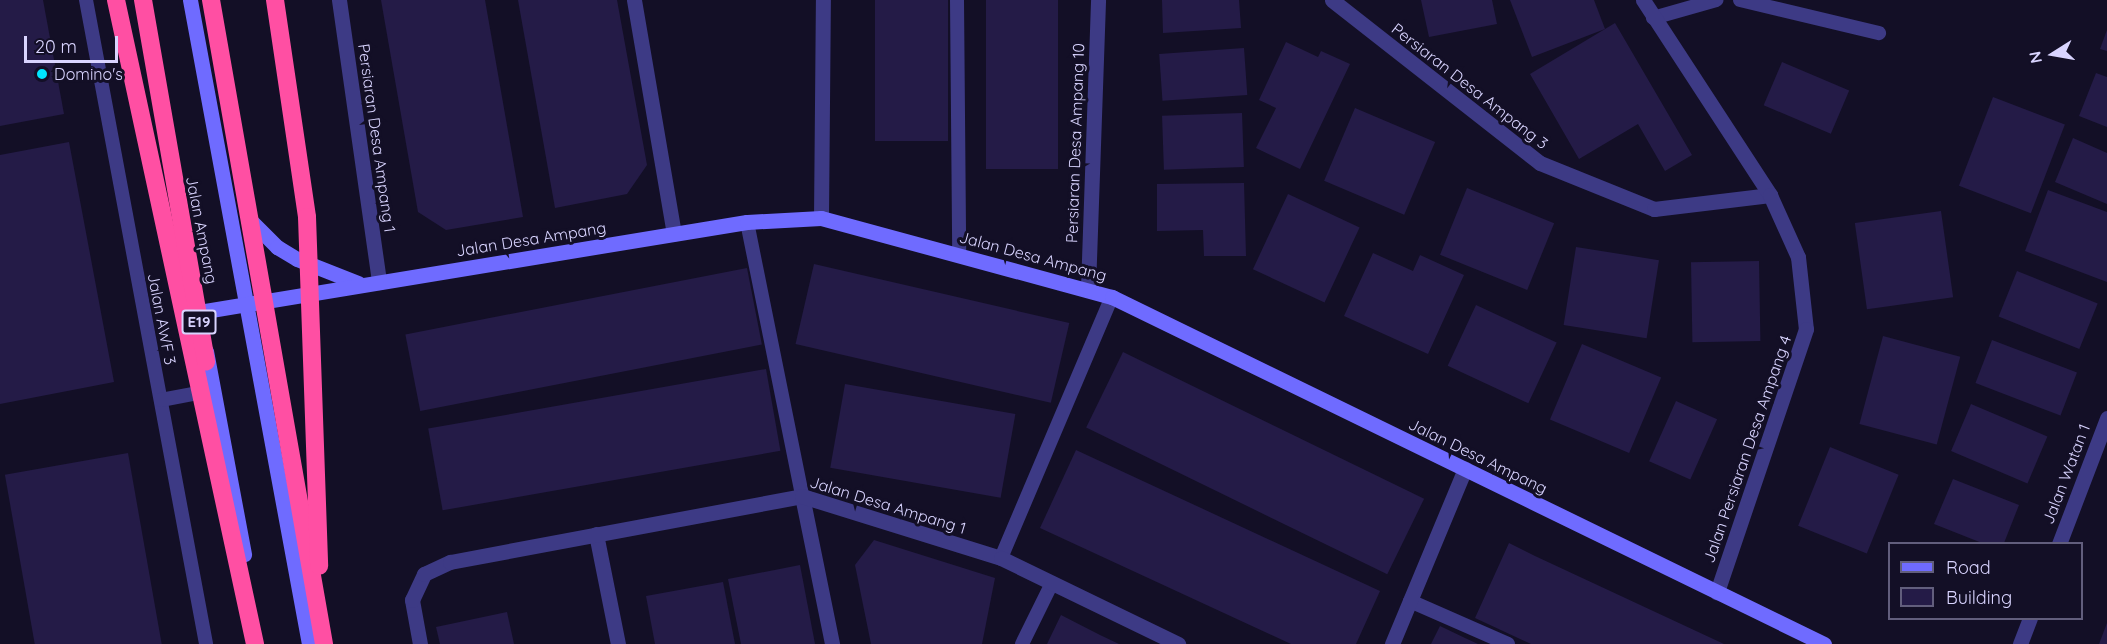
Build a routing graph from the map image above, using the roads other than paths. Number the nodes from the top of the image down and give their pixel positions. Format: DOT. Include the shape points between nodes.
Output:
graph roads {
  1 [pos="86,0"];
  2 [pos="116,0"];
  3 [pos="141,0"];
  4 [pos="190,0"];
  5 [pos="211,0"];
  6 [pos="275,0"];
  7 [pos="339,0"];
  8 [pos="634,0"];
  9 [pos="823,0"];
  10 [pos="957,0"];
  11 [pos="1098,0"];
  12 [pos="1332,0"];
  13 [pos="1643,0"];
  14 [pos="1716,0"];
  15 [pos="1740,0"];
  16 [pos="1653,18"];
  17 [pos="1878,33"];
  18 [pos="226,187"];
  19 [pos="1770,195"];
  20 [pos="821,218"];
  21 [pos="747,222"];
  22 [pos="674,234"];
  23 [pos="959,254"];
  24 [pos="372,283"];
  25 [pos="1088,288"];
  26 [pos="1112,297"];
  27 [pos="249,303"];
  28 [pos="199,312"];
  29 [pos="213,390"];
  30 [pos="161,400"];
  31 [pos="2107,417"];
  32 [pos="1465,470"];
  33 [pos="802,496"];
  34 [pos="596,534"];
  35 [pos="2059,542"];
  36 [pos="1001,558"];
  37 [pos="1052,583"];
  38 [pos="1717,592"];
  39 [pos="1410,601"];
  40 [pos="2029,620"];
  41 [pos="318,641"];
  42 [pos="206,644"];
  43 [pos="255,644"];
  44 [pos="261,644"];
  45 [pos="420,644"];
  46 [pos="618,644"];
  47 [pos="832,644"];
  48 [pos="1022,644"];
  49 [pos="1178,644"];
  50 [pos="1392,644"];
  51 [pos="1508,644"];
  52 [pos="1824,644"];
  53 [pos="2020,644"];
  1 -- 30 [label="lane, Jalan AWF 3"];
  2 -- 43 [label="highway, bridge"];
  3 -- 28 [label="street, Jalan Ampang"];
  3 -- 43 [label="highway, E19, bridge"];
  4 -- 18 [label="street, Jalan Ampang"];
  5 -- 41 [label="highway, bridge"];
  6 -- 41 [label="highway, bridge" via="307,218"];
  7 -- 24 [label="street, Persiaran Desa Ampang 1"];
  8 -- 22 [label="street"];
  9 -- 20 [label="street"];
  10 -- 23 [label="lane"];
  11 -- 25 [label="street, Persiaran Desa Ampang 10"];
  12 -- 19 [label="street, Persiaran Desa Ampang 3" via="1540,163 1654,208"];
  13 -- 16 [label="street, Jalan Persiaran Desa Ampang 4"];
  14 -- 16 [label="lane"];
  15 -- 17 [label="lane"];
  16 -- 19 [label="street, Jalan Persiaran Desa Ampang 4"];
  18 -- 24 [label="street" via="258,230 277,247 327,273"];
  18 -- 27 [label="street, Jalan Ampang"];
  19 -- 38 [label="street, Jalan Persiaran Desa Ampang 4" via="1798,257 1806,329"];
  20 -- 21 [label="street, Jalan Desa Ampang"];
  20 -- 23 [label="street, Jalan Desa Ampang"];
  21 -- 22 [label="street, Jalan Desa Ampang"];
  21 -- 33 [label="lane"];
  22 -- 24 [label="street, Jalan Desa Ampang"];
  23 -- 25 [label="street, Jalan Desa Ampang"];
  24 -- 27 [label="street, Jalan Desa Ampang"];
  25 -- 26 [label="street, Jalan Desa Ampang"];
  26 -- 32 [label="street, Jalan Desa Ampang"];
  26 -- 36 [label="lane"];
  27 -- 28 [label="street, Jalan Desa Ampang"];
  27 -- 41 [label="street, Jalan Ampang"];
  28 -- 29 [label="street, Jalan Ampang"];
  29 -- 30 [label="lane"];
  29 -- 44 [label="street, Jalan Ampang"];
  30 -- 42 [label="lane, Jalan AWF 3"];
  31 -- 35 [label="street, Jalan Watan 1"];
  32 -- 38 [label="street, Jalan Desa Ampang"];
  32 -- 39 [label="street"];
  33 -- 34 [label="street, Jalan Desa Ampang 1"];
  33 -- 36 [label="street, Jalan Desa Ampang 1"];
  33 -- 47 [label="street"];
  34 -- 45 [label="street, Jalan Desa Ampang 1" via="450,562 424,574 412,600"];
  34 -- 46 [label="street"];
  36 -- 37 [label="street, Jalan Desa Ampang 1"];
  37 -- 48 [label="lane"];
  37 -- 49 [label="street, Jalan Desa Ampang 1"];
  38 -- 52 [label="street, Jalan Desa Ampang"];
  39 -- 50 [label="street"];
  39 -- 51 [label="lane"];
  40 -- 53 [label="street"];
}
